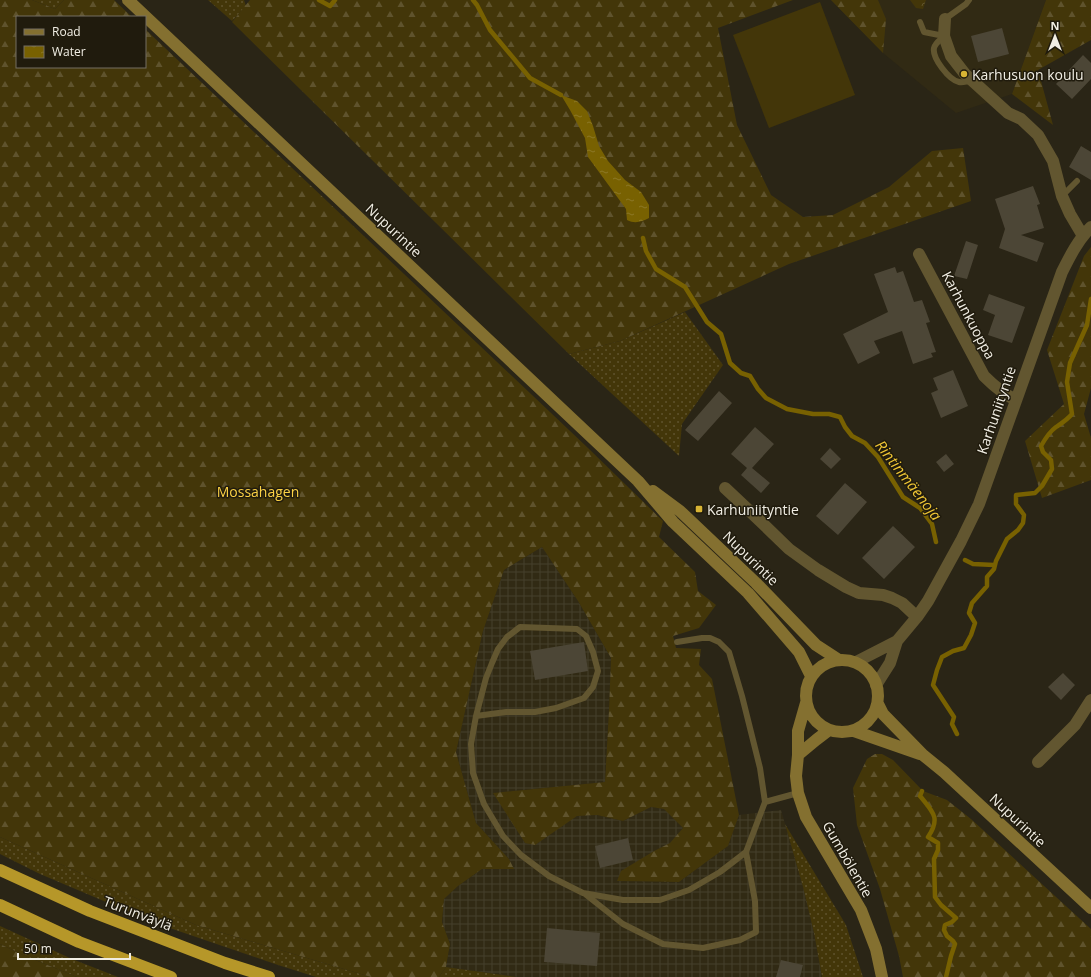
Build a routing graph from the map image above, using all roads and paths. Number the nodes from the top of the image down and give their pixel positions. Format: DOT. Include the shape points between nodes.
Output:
graph roads {
  1 [pos="128,0"];
  2 [pos="969,0"];
  3 [pos="145,16"];
  4 [pos="146,17"];
  5 [pos="945,19"];
  6 [pos="920,22"];
  7 [pos="944,36"];
  8 [pos="1077,180"];
  9 [pos="1062,196"];
  10 [pos="1091,227"];
  11 [pos="1082,236"];
  12 [pos="919,254"];
  13 [pos="1016,400"];
  14 [pos="639,481"];
  15 [pos="725,488"];
  16 [pos="916,617"];
  17 [pos="897,641"];
  18 [pos="677,642"];
  19 [pos="839,660"];
  20 [pos="856,662"];
  21 [pos="812,676"];
  22 [pos="876,685"];
  23 [pos="1091,700"];
  24 [pos="806,703"];
  25 [pos="878,704"];
  26 [pos="476,716"];
  27 [pos="829,730"];
  28 [pos="854,731"];
  29 [pos="923,755"];
  30 [pos="798,756"];
  31 [pos="1038,762"];
  32 [pos="798,793"];
  33 [pos="765,802"];
  34 [pos="746,852"];
  35 [pos="0,870"];
  36 [pos="583,893"];
  37 [pos="0,905"];
  38 [pos="1091,908"];
  39 [pos="171,977"];
  40 [pos="269,977"];
  41 [pos="882,977"];
  1 -- 3 [label="main road, Nupurintie"];
  2 -- 5 [label="lane"];
  4 -- 14 [label="main road, Nupurintie"];
  5 -- 7 [label="street"];
  6 -- 7 [label="lane" via="924,32"];
  7 -- 9 [label="street" via="951,56 965,74 1008,113 1021,119 1038,135 1053,161"];
  8 -- 9 [label="lane"];
  9 -- 11 [label="street"];
  10 -- 11 [label="street, Karhuniityntie"];
  11 -- 13 [label="street, Karhuniityntie" via="1062,272"];
  12 -- 13 [label="street, Karhunkuoppa" via="984,376 996,388"];
  13 -- 16 [label="street, Karhuniityntie" via="979,504 962,541"];
  14 -- 19 [label="main road, Nupurintie" via="680,511 756,583 816,645"];
  14 -- 21 [label="main road, Nupurintie" via="673,522 748,593 799,652"];
  15 -- 16 [label="street" via="789,549 818,570 859,593 892,598 902,603"];
  16 -- 17 [label="street, Karhuniityntie"];
  17 -- 20 [label="street, Karhuniityntie"];
  17 -- 22 [label="street, Karhuniityntie" via="890,663"];
  18 -- 33 [label="lane" via="710,638 719,642 729,652 760,768"];
  19 -- 20 [label="main road"];
  19 -- 21 [label="main road" via="828,662"];
  20 -- 22 [label="main road" via="872,675"];
  21 -- 24 [label="main road" via="807,684"];
  22 -- 25 [label="main road"];
  23 -- 31 [label="street" via="1075,725"];
  24 -- 27 [label="main road" via="810,715 818,724"];
  24 -- 30 [label="main road, Gumbölentie" via="798,731"];
  25 -- 28 [label="main road" via="873,716 865,725"];
  25 -- 29 [label="main road, Nupurintie" via="883,714"];
  26 -- 26 [label="lane" via="486,678 498,649 507,637 520,627 577,629 586,636 598,671 593,686 584,698 535,712"];
  26 -- 36 [label="lane" via="472,744 473,773 491,817 503,836 521,855 549,876"];
  27 -- 28 [label="main road" via="841,733"];
  27 -- 30 [label="main road"];
  28 -- 29 [label="main road, Nupurintie"];
  29 -- 38 [label="main road, Nupurintie"];
  30 -- 32 [label="main road, Gumbölentie"];
  32 -- 33 [label="lane"];
  32 -- 41 [label="main road, Gumbölentie" via="806,817 861,910 876,949"];
  33 -- 34 [label="lane"];
  34 -- 36 [label="lane" via="720,872 689,890 660,900 623,900"];
  34 -- 36 [label="lane" via="756,902 756,932 740,940 703,948 663,944 623,924"];
  35 -- 40 [label="highway, Turunväylä" via="90,911 225,963"];
  37 -- 39 [label="highway" via="79,942"];
}
